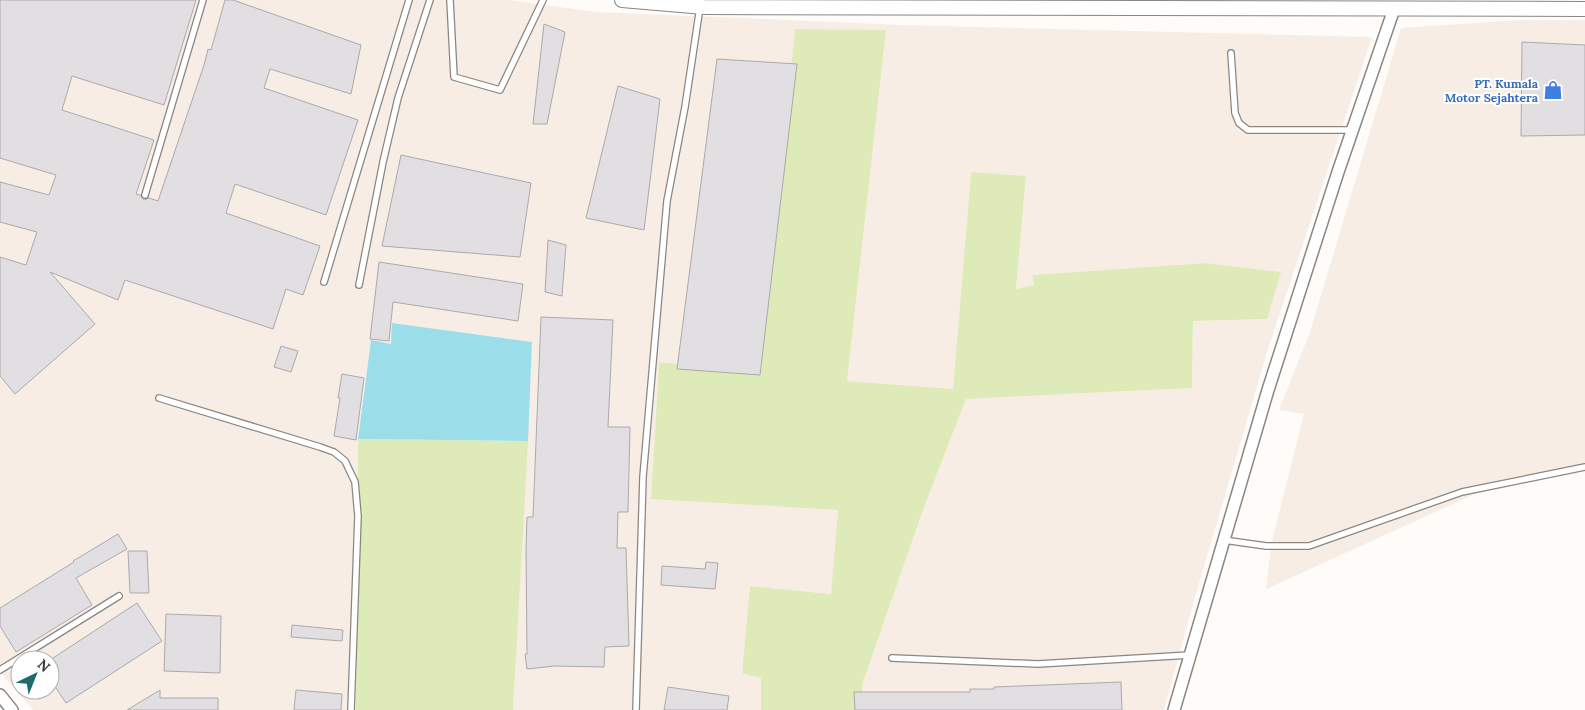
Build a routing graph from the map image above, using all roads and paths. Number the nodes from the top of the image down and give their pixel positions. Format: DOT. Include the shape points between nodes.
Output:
graph roads {
  1 [pos="203,0"];
  2 [pos="409,0"];
  3 [pos="430,0"];
  4 [pos="450,0"];
  5 [pos="543,0"];
  6 [pos="622,0"];
  7 [pos="700,6"];
  8 [pos="1394,9"];
  9 [pos="1585,9"];
  10 [pos="1231,54"];
  11 [pos="1352,130"];
  12 [pos="145,195"];
  13 [pos="324,282"];
  14 [pos="359,285"];
  15 [pos="159,398"];
  16 [pos="1585,467"];
  17 [pos="1224,540"];
  18 [pos="119,596"];
  19 [pos="1190,655"];
  20 [pos="892,658"];
  21 [pos="0,670"];
  22 [pos="0,695"];
  23 [pos="12,710"];
  24 [pos="352,710"];
  25 [pos="636,710"];
  26 [pos="1174,710"];
  1 -- 12 [label="lane"];
  2 -- 13 [label="lane"];
  3 -- 14 [label="lane" via="398,98"];
  4 -- 5 [label="lane" via="454,77 500,90"];
  6 -- 7 [label="street"];
  7 -- 8 [label="street"];
  7 -- 25 [label="lane" via="667,201 643,477"];
  8 -- 9 [label="street"];
  8 -- 11 [label="street"];
  10 -- 11 [label="lane" via="1235,114 1239,123 1248,130"];
  11 -- 17 [label="street" via="1268,390"];
  15 -- 24 [label="lane" via="320,447 345,461 355,482 358,516"];
  16 -- 17 [label="lane" via="1462,492 1309,546 1266,546"];
  17 -- 19 [label="street"];
  18 -- 21 [label="lane"];
  19 -- 20 [label="lane" via="1038,664"];
  19 -- 26 [label="street"];
  22 -- 23 [label="street"];
}
